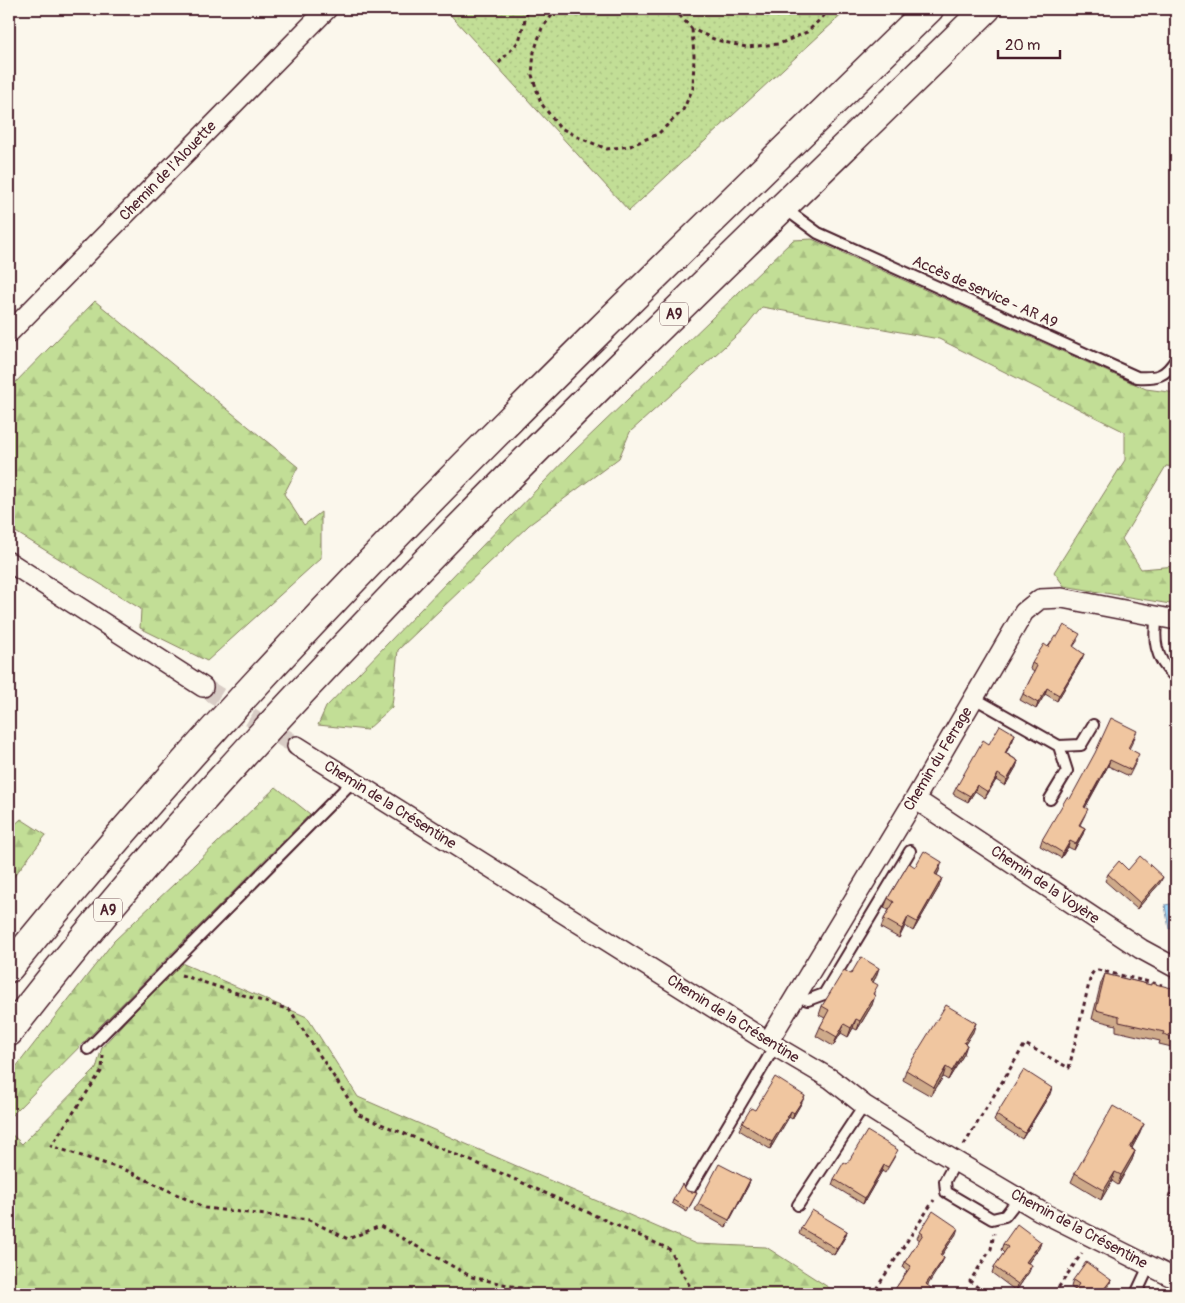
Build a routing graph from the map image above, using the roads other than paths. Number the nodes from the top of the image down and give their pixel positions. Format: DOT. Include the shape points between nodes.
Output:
graph roads {
  1 [pos="327,9"];
  2 [pos="929,9"];
  3 [pos="986,9"];
  4 [pos="783,208"];
  5 [pos="9,333"];
  6 [pos="1176,359"];
  7 [pos="9,562"];
  8 [pos="1156,616"];
  9 [pos="1176,620"];
  10 [pos="1173,674"];
  11 [pos="203,687"];
  12 [pos="974,698"];
  13 [pos="1093,726"];
  14 [pos="297,746"];
  15 [pos="1059,746"];
  16 [pos="353,781"];
  17 [pos="915,799"];
  18 [pos="1050,799"];
  19 [pos="910,851"];
  20 [pos="9,968"];
  21 [pos="1176,968"];
  22 [pos="796,996"];
  23 [pos="9,1032"];
  24 [pos="772,1044"];
  25 [pos="88,1049"];
  26 [pos="864,1105"];
  27 [pos="955,1161"];
  28 [pos="690,1189"];
  29 [pos="1020,1198"];
  30 [pos="798,1205"];
  31 [pos="1149,1266"];
  32 [pos="1176,1279"];
  33 [pos="1136,1294"];
  1 -- 5 [label="street, Chemin de l'Alouette"];
  2 -- 20 [label="highway, A9" via="584,346 337,596 174,774"];
  3 -- 4 [label="highway, A9"];
  4 -- 6 [label="lane, Accès de service - AR A9" via="818,233 1137,377 1154,378 1170,369"];
  4 -- 23 [label="highway, A9" via="530,456 313,680 136,877"];
  7 -- 11 [label="street"];
  8 -- 9 [label="street, Chemin du Ferrage"];
  8 -- 10 [label="lane" via="1158,654"];
  8 -- 12 [label="street, Chemin du Ferrage" via="1062,598 1040,599 1024,612"];
  12 -- 15 [label="lane"];
  12 -- 17 [label="street, Chemin du Ferrage"];
  13 -- 15 [label="lane" via="1081,744"];
  14 -- 16 [label="street, Chemin de la Crésentine"];
  15 -- 18 [label="lane" via="1067,772"];
  16 -- 24 [label="street, Chemin de la Crésentine"];
  16 -- 25 [label="lane"];
  17 -- 21 [label="street, Chemin de la Voyère" via="1141,949"];
  17 -- 22 [label="street, Chemin du Ferrage"];
  19 -- 22 [label="lane" via="824,994 808,1000"];
  22 -- 24 [label="street, Chemin du Ferrage"];
  24 -- 26 [label="street, Chemin de la Crésentine" via="831,1079"];
  24 -- 28 [label="lane"];
  26 -- 27 [label="street, Chemin de la Crésentine"];
  26 -- 30 [label="lane"];
  27 -- 29 [label="street, Chemin de la Crésentine"];
  27 -- 29 [label="lane" via="945,1181 946,1192 992,1219 1005,1216"];
  29 -- 31 [label="street, Chemin de la Crésentine"];
  31 -- 32 [label="street, Chemin de la Crésentine"];
  31 -- 33 [label="lane"];
}
